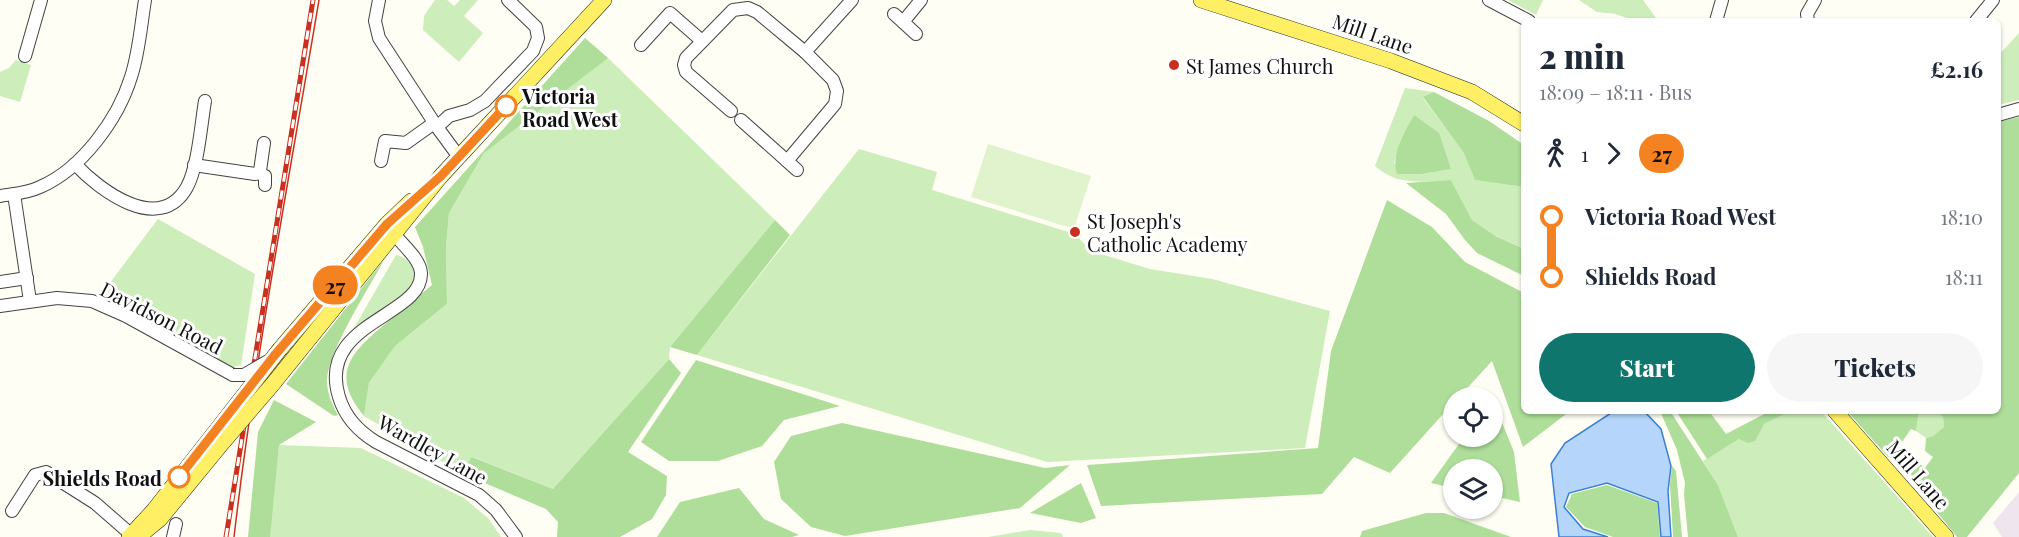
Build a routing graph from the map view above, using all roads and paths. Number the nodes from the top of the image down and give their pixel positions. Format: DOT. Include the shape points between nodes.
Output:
graph roads {
  1 [pos="41,0"];
  2 [pos="145,0"];
  3 [pos="379,0"];
  4 [pos="508,0"];
  5 [pos="604,0"];
  6 [pos="852,0"];
  7 [pos="921,0"];
  8 [pos="1201,0"];
  9 [pos="1489,0"];
  10 [pos="1815,0"];
  11 [pos="1994,0"];
  12 [pos="1720,1"];
  13 [pos="748,4"];
  14 [pos="1523,18"];
  15 [pos="1717,18"];
  16 [pos="1808,18"];
  17 [pos="1979,18"];
  18 [pos="916,34"];
  19 [pos="702,41"];
  20 [pos="641,45"];
  21 [pos="805,52"];
  22 [pos="25,56"];
  23 [pos="205,101"];
  24 [pos="2019,109"];
  25 [pos="731,111"];
  26 [pos="2001,113"];
  27 [pos="741,120"];
  28 [pos="1521,122"];
  29 [pos="436,125"];
  30 [pos="264,143"];
  31 [pos="459,157"];
  32 [pos="381,161"];
  33 [pos="787,161"];
  34 [pos="75,164"];
  35 [pos="194,165"];
  36 [pos="797,170"];
  37 [pos="258,173"];
  38 [pos="265,184"];
  39 [pos="14,194"];
  40 [pos="0,196"];
  41 [pos="390,229"];
  42 [pos="27,278"];
  43 [pos="0,282"];
  44 [pos="30,301"];
  45 [pos="0,306"];
  46 [pos="277,352"];
  47 [pos="1839,414"];
  48 [pos="12,510"];
  49 [pos="157,514"];
  50 [pos="176,524"];
  51 [pos="133,536"];
  52 [pos="173,537"];
  53 [pos="516,537"];
  54 [pos="1946,537"];
  1 -- 22 [label="street"];
  2 -- 34 [label="street" via="134,68 126,90 102,135"];
  3 -- 29 [label="street" via="375,21 379,38"];
  4 -- 29 [label="street" via="536,27 538,38 533,51 485,101"];
  5 -- 31 [label="main road"];
  6 -- 21 [label="street"];
  7 -- 18 [label="street" via="899,18"];
  8 -- 28 [label="main road, Mill Lane" via="1472,92"];
  9 -- 14 [label="street"];
  10 -- 16 [label="street"];
  11 -- 17 [label="street"];
  12 -- 15 [label="street"];
  13 -- 19 [label="street" via="733,10"];
  13 -- 21 [label="street"];
  19 -- 20 [label="street" via="670,13"];
  19 -- 25 [label="street" via="686,58 686,72"];
  21 -- 33 [label="street" via="833,80 837,91 835,104"];
  23 -- 35 [label="street"];
  24 -- 26 [label="street"];
  27 -- 33 [label="street"];
  29 -- 31 [label="street"];
  29 -- 32 [label="street" via="406,143 385,141"];
  30 -- 37 [label="street"];
  31 -- 41 [label="main road"];
  33 -- 36 [label="street"];
  34 -- 35 [label="street" via="93,183 121,200 155,207 180,197"];
  34 -- 39 [label="street" via="40,188"];
  35 -- 37 [label="street"];
  37 -- 38 [label="street" via="265,176"];
  39 -- 40 [label="street"];
  39 -- 42 [label="street"];
  41 -- 46 [label="main road"];
  41 -- 49 [label="main road, bridge" via="291,362"];
  41 -- 53 [label="street, Wardley Lane" via="417,261 421,273 419,286 345,348 337,372 339,400 362,433 479,495"];
  42 -- 43 [label="street"];
  42 -- 44 [label="street"];
  44 -- 45 [label="street, Davidson Road"];
  44 -- 46 [label="street, Davidson Road, bridge" via="79,298 113,310 233,375 249,372"];
  46 -- 49 [label="main road, bridge"];
  47 -- 54 [label="main road, Mill Lane"];
  48 -- 51 [label="street" via="35,475 46,472 95,503"];
  49 -- 51 [label="main road"];
  50 -- 52 [label="street"];
}
